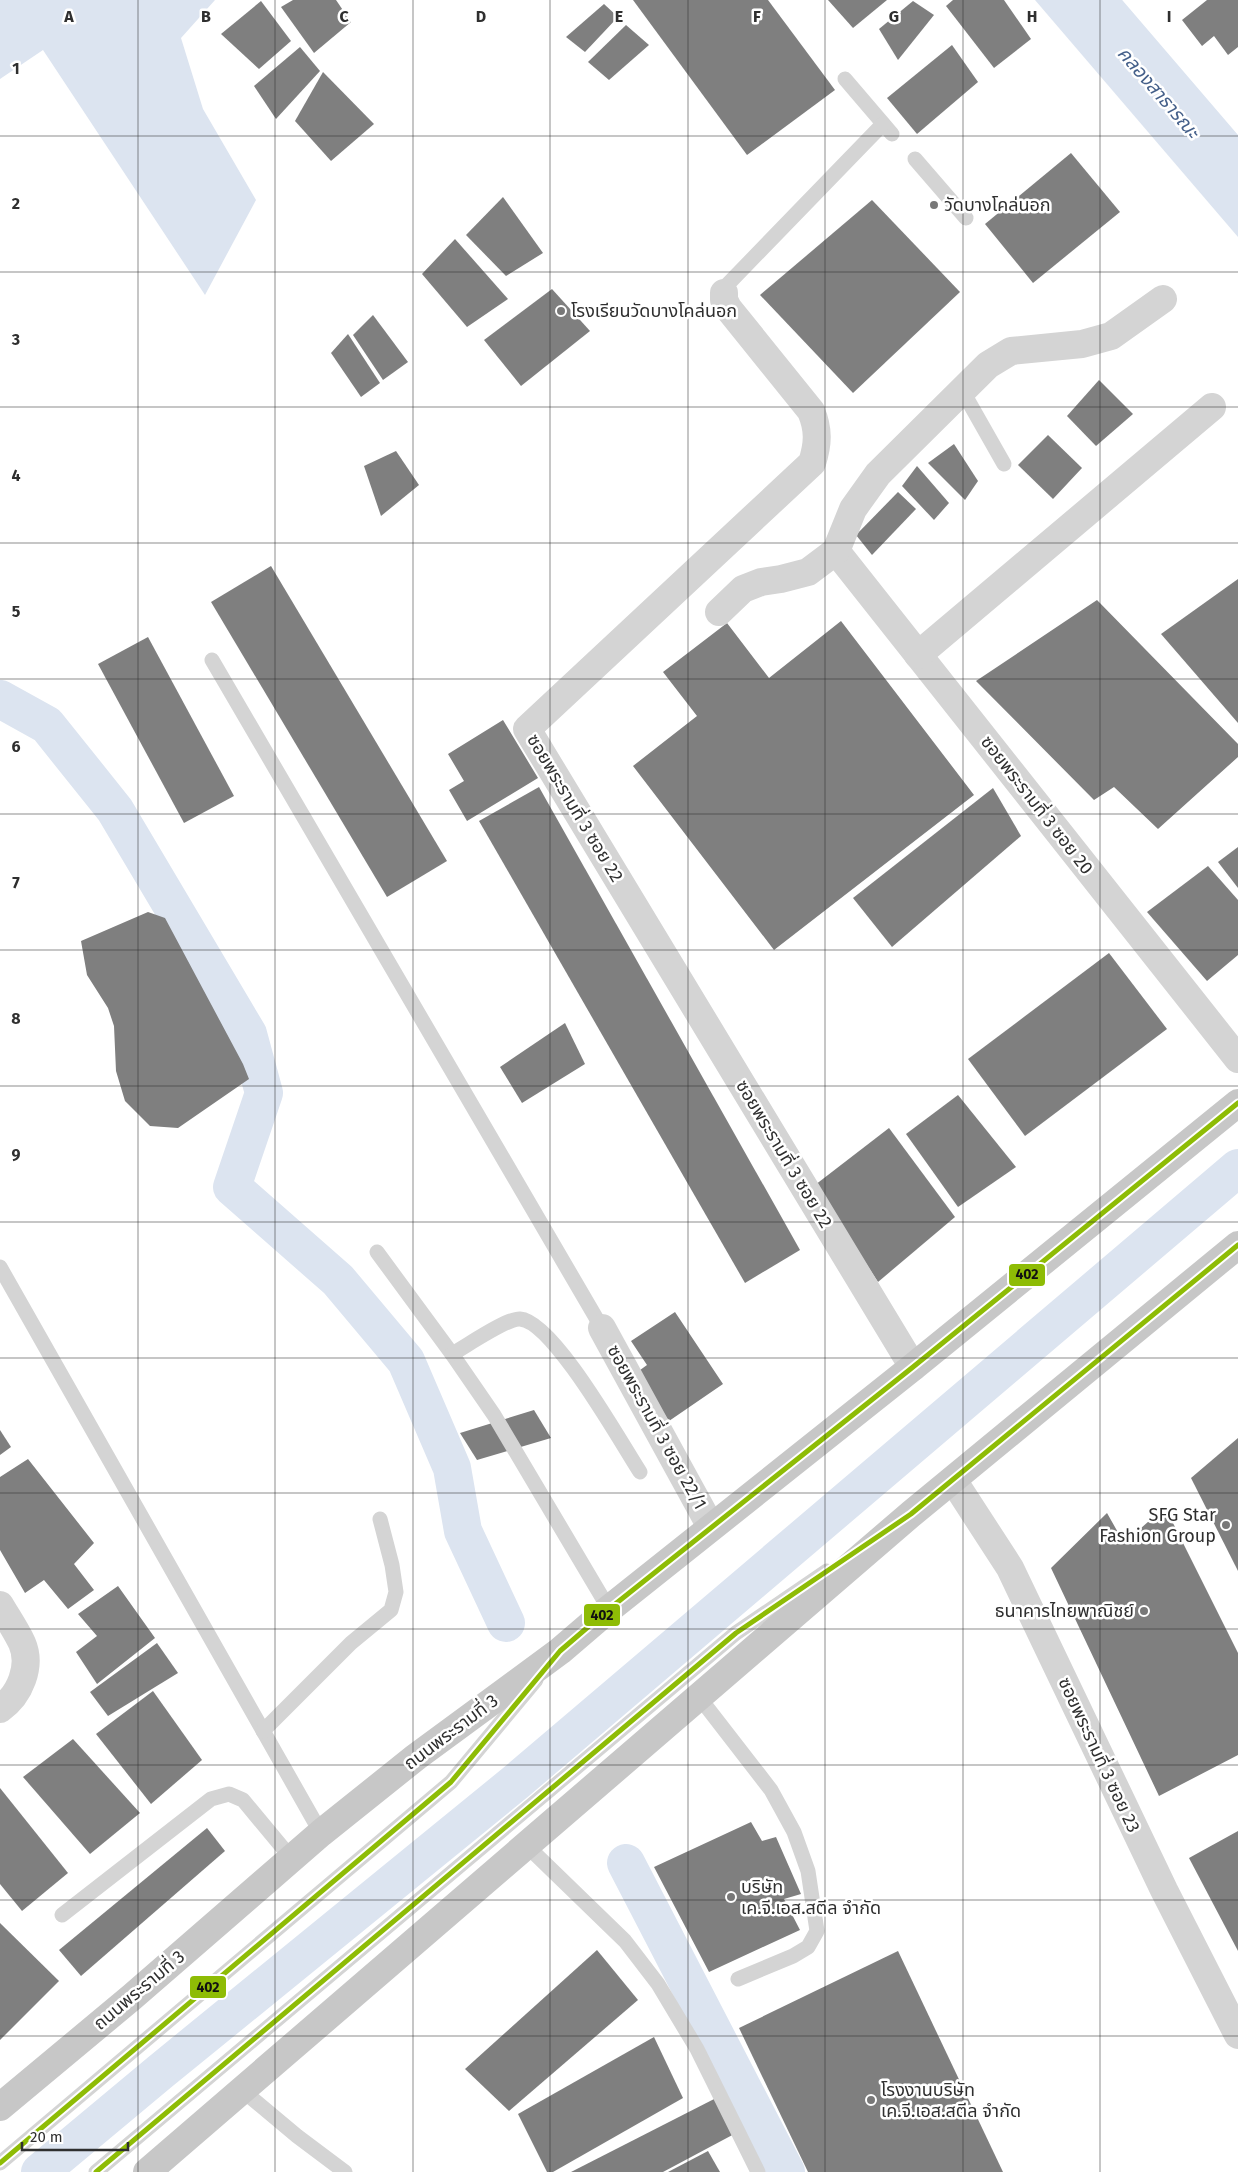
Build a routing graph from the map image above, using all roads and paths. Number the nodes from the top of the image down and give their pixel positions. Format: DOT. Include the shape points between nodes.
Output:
graph roads {
  1 [pos="845,79"];
  2 [pos="915,159"];
  3 [pos="966,218"];
  4 [pos="724,293"];
  5 [pos="1163,300"];
  6 [pos="962,390"];
  7 [pos="1212,407"];
  8 [pos="1004,464"];
  9 [pos="836,551"];
  10 [pos="719,612"];
  11 [pos="918,655"];
  12 [pos="212,660"];
  13 [pos="1238,1059"];
  14 [pos="1238,1103"];
  15 [pos="1238,1245"];
  16 [pos="377,1252"];
  17 [pos="0,1267"];
  18 [pos="602,1328"];
  19 [pos="452,1354"];
  20 [pos="913,1367"];
  21 [pos="640,1472"];
  22 [pos="953,1480"];
  23 [pos="911,1514"];
  24 [pos="380,1519"];
  25 [pos="711,1527"];
  26 [pos="0,1605"];
  27 [pos="609,1609"];
  28 [pos="560,1651"];
  29 [pos="699,1697"];
  30 [pos="0,1710"];
  31 [pos="263,1731"];
  32 [pos="321,1833"];
  33 [pos="526,1845"];
  34 [pos="292,1859"];
  35 [pos="62,1915"];
  36 [pos="738,1979"];
  37 [pos="1238,2035"];
  38 [pos="242,2090"];
  39 [pos="0,2107"];
  40 [pos="0,2163"];
  41 [pos="96,2172"];
  42 [pos="147,2172"];
  43 [pos="345,2172"];
  44 [pos="758,2172"];
  1 -- 4 [label="lane" via="888,129 728,284"];
  2 -- 3 [label="lane"];
  4 -- 20 [label="street, ซอยพระรามที่ 3 ซอย 22" via="728,308 811,411 817,425 818,445 812,463 527,729"];
  5 -- 6 [label="street" via="1111,336 1082,344 1011,351 988,365"];
  6 -- 8 [label="lane"];
  6 -- 9 [label="street" via="878,474 852,510"];
  7 -- 11 [label="street"];
  9 -- 10 [label="street" via="808,572 743,589"];
  9 -- 11 [label="street, ซอยพระรามที่ 3 ซอย 20"];
  11 -- 13 [label="street, ซอยพระรามที่ 3 ซอย 20"];
  12 -- 18 [label="lane"];
  14 -- 20 [label="main road, ถนนพระรามที่ 3"];
  15 -- 22 [label="main road"];
  16 -- 19 [label="lane"];
  17 -- 31 [label="lane"];
  18 -- 25 [label="street, ซอยพระรามที่ 3 ซอย 22/1"];
  19 -- 21 [label="lane" via="504,1324 519,1319 536,1325 562,1352"];
  19 -- 27 [label="lane" via="494,1415"];
  20 -- 25 [label="main road, ถนนพระรามที่ 3"];
  22 -- 23 [label="main road"];
  22 -- 37 [label="street, ซอยพระรามที่ 3 ซอย 23" via="1010,1568 1164,1890"];
  23 -- 29 [label="main road"];
  23 -- 41 [label="lane" via="736,1633"];
  24 -- 31 [label="lane" via="396,1592 391,1610 351,1643"];
  25 -- 27 [label="main road, ถนนพระรามที่ 3"];
  26 -- 30 [label="street" via="23,1644 26,1669 18,1689"];
  27 -- 28 [label="main road, ถนนพระรามที่ 3"];
  28 -- 32 [label="main road, ถนนพระรามที่ 3"];
  28 -- 40 [label="lane" via="450,1782"];
  29 -- 33 [label="main road"];
  29 -- 36 [label="lane" via="771,1790 794,1832 808,1871 817,1931 808,1946 793,1956"];
  31 -- 32 [label="lane"];
  32 -- 34 [label="main road, ถนนพระรามที่ 3"];
  33 -- 38 [label="main road"];
  33 -- 44 [label="lane" via="625,1941 658,1984 696,2049"];
  34 -- 35 [label="lane" via="244,1800 228,1794 211,1799"];
  34 -- 39 [label="main road, ถนนพระรามที่ 3"];
  38 -- 42 [label="main road"];
  38 -- 43 [label="lane"];
}
